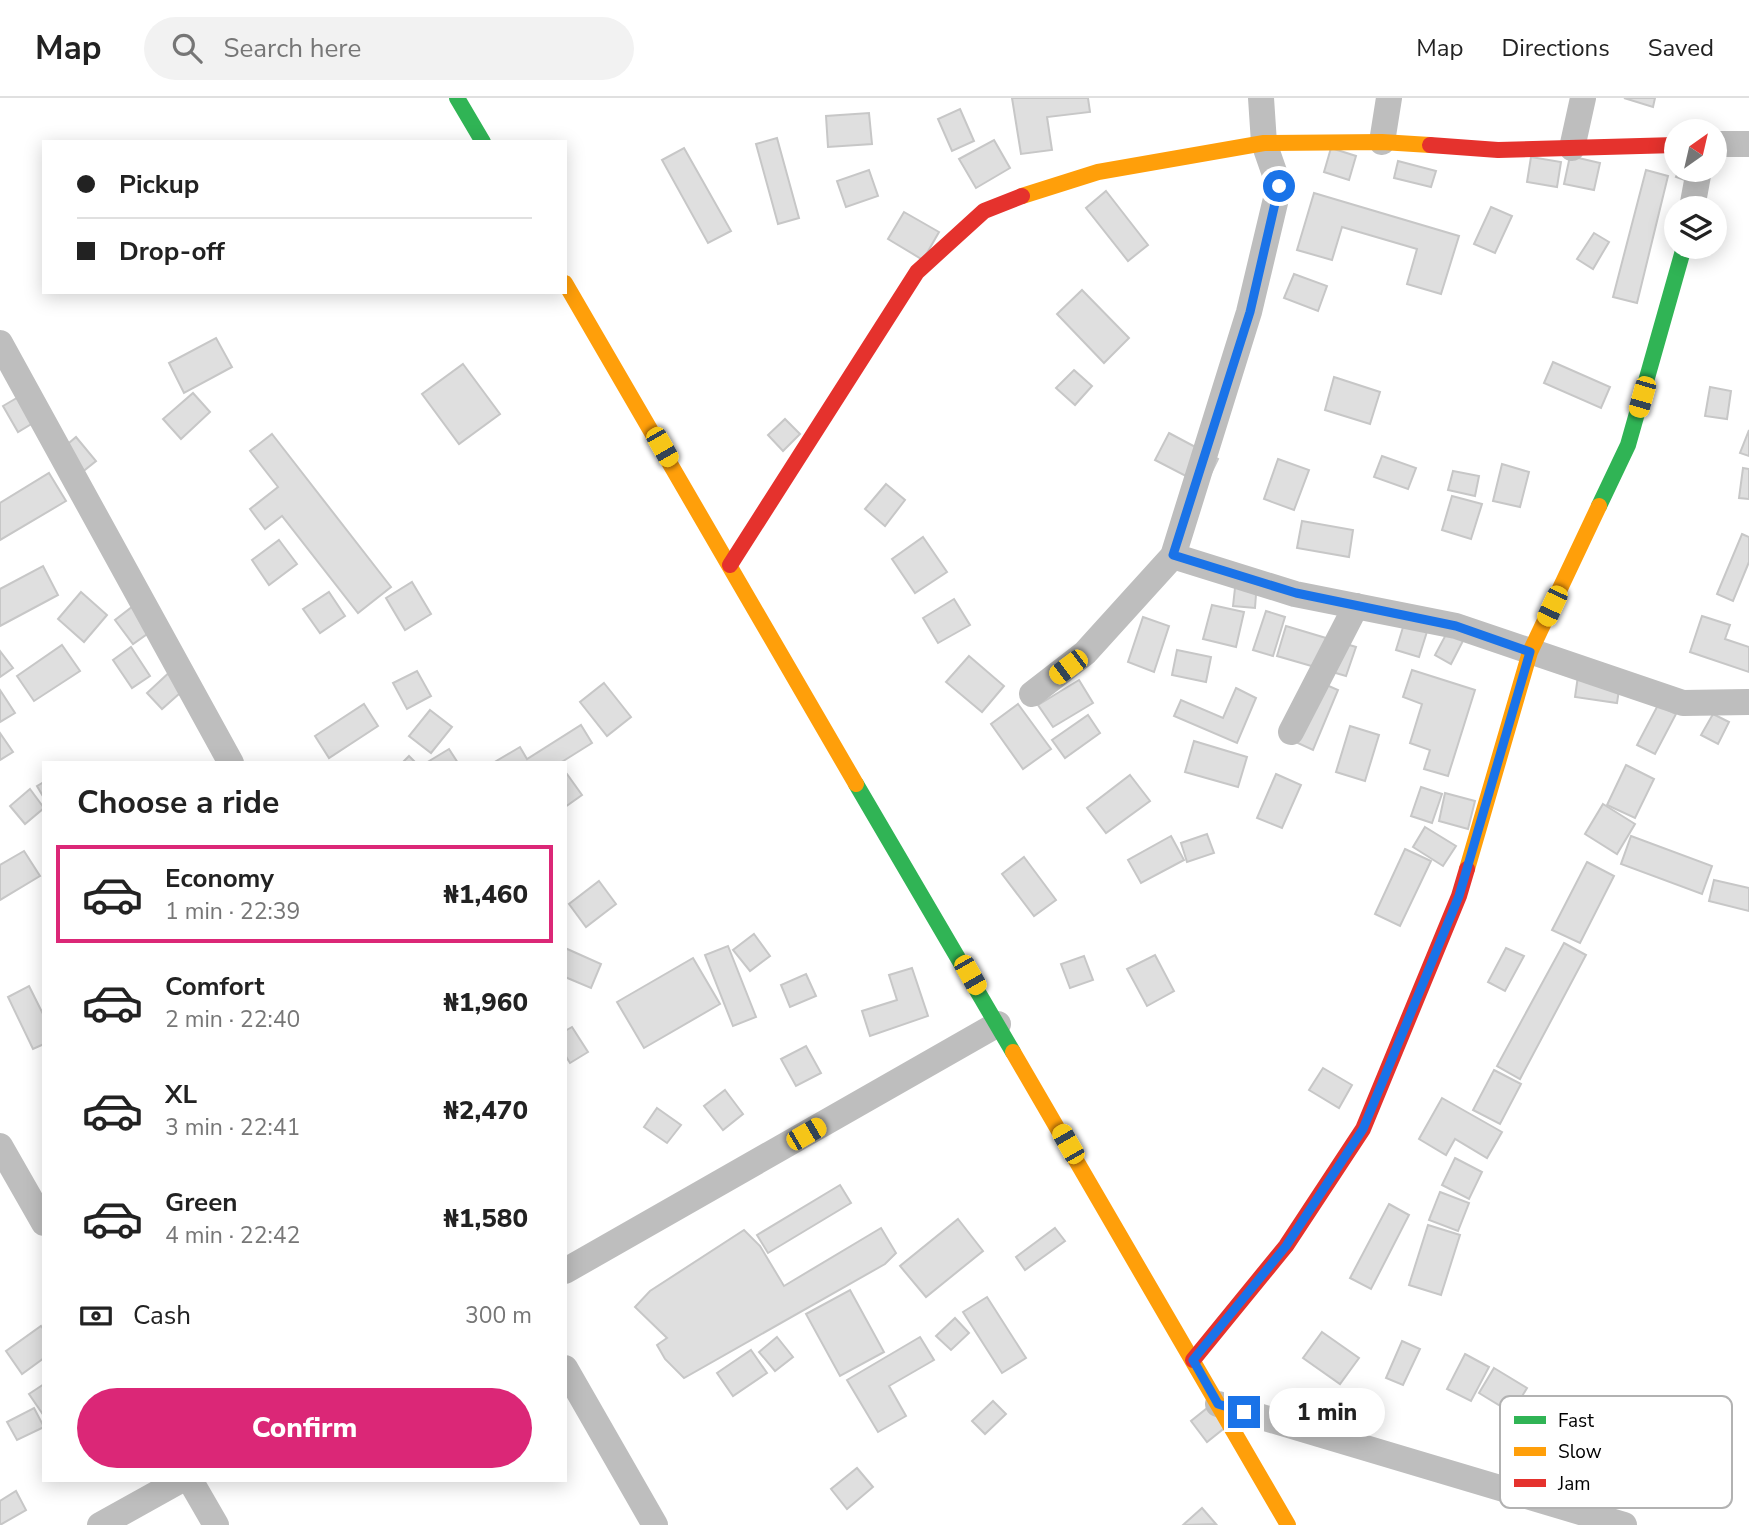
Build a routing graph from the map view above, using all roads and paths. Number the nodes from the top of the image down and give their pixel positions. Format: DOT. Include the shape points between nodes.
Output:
graph roads {
  1 [pos="457,98"];
  2 [pos="1261,98"];
  3 [pos="1389,98"];
  4 [pos="1583,98"];
  5 [pos="482,140"];
  6 [pos="1382,142"];
  7 [pos="1264,143"];
  8 [pos="1727,144"];
  9 [pos="1749,144"];
  10 [pos="1664,145"];
  11 [pos="1573,148"];
  12 [pos="1681,259"];
  13 [pos="567,286"];
  14 [pos="0,343"];
  15 [pos="1173,555"];
  16 [pos="730,565"];
  17 [pos="1356,606"];
  18 [pos="1530,652"];
  19 [pos="1032,694"];
  20 [pos="1749,702"];
  21 [pos="1291,732"];
  22 [pos="230,761"];
  23 [pos="998,1024"];
  24 [pos="0,1146"];
  25 [pos="42,1220"];
  26 [pos="567,1270"];
  27 [pos="1193,1360"];
  28 [pos="567,1371"];
  29 [pos="1218,1404"];
  30 [pos="177,1482"];
  31 [pos="191,1482"];
  32 [pos="1500,1488"];
  33 [pos="1567,1508"];
  34 [pos="100,1525"];
  35 [pos="216,1525"];
  36 [pos="655,1525"];
  37 [pos="1288,1525"];
  38 [pos="1624,1525"];
  1 -- 5 [label="street"];
  2 -- 7 [label="street"];
  3 -- 6 [label="street"];
  4 -- 11 [label="street"];
  6 -- 7 [label="street"];
  6 -- 11 [label="street" via="1498,150"];
  7 -- 15 [label="street" via="1279,186 1250,312"];
  7 -- 16 [label="street" via="1098,172 984,211 917,272"];
  8 -- 9 [label="street"];
  10 -- 11 [label="street"];
  12 -- 18 [label="street" via="1628,445"];
  13 -- 16 [label="street"];
  14 -- 22 [label="street"];
  15 -- 17 [label="street" via="1296,593"];
  15 -- 19 [label="street" via="1086,653"];
  16 -- 23 [label="street"];
  17 -- 18 [label="street" via="1456,626"];
  17 -- 21 [label="street"];
  18 -- 20 [label="street" via="1684,703"];
  18 -- 27 [label="street" via="1459,896 1363,1129 1286,1246"];
  23 -- 26 [label="street"];
  23 -- 27 [label="street"];
  24 -- 25 [label="street"];
  27 -- 29 [label="street"];
  28 -- 36 [label="street"];
  29 -- 32 [label="street"];
  29 -- 37 [label="street"];
  30 -- 34 [label="street"];
  31 -- 35 [label="street"];
  33 -- 38 [label="street"];
}
